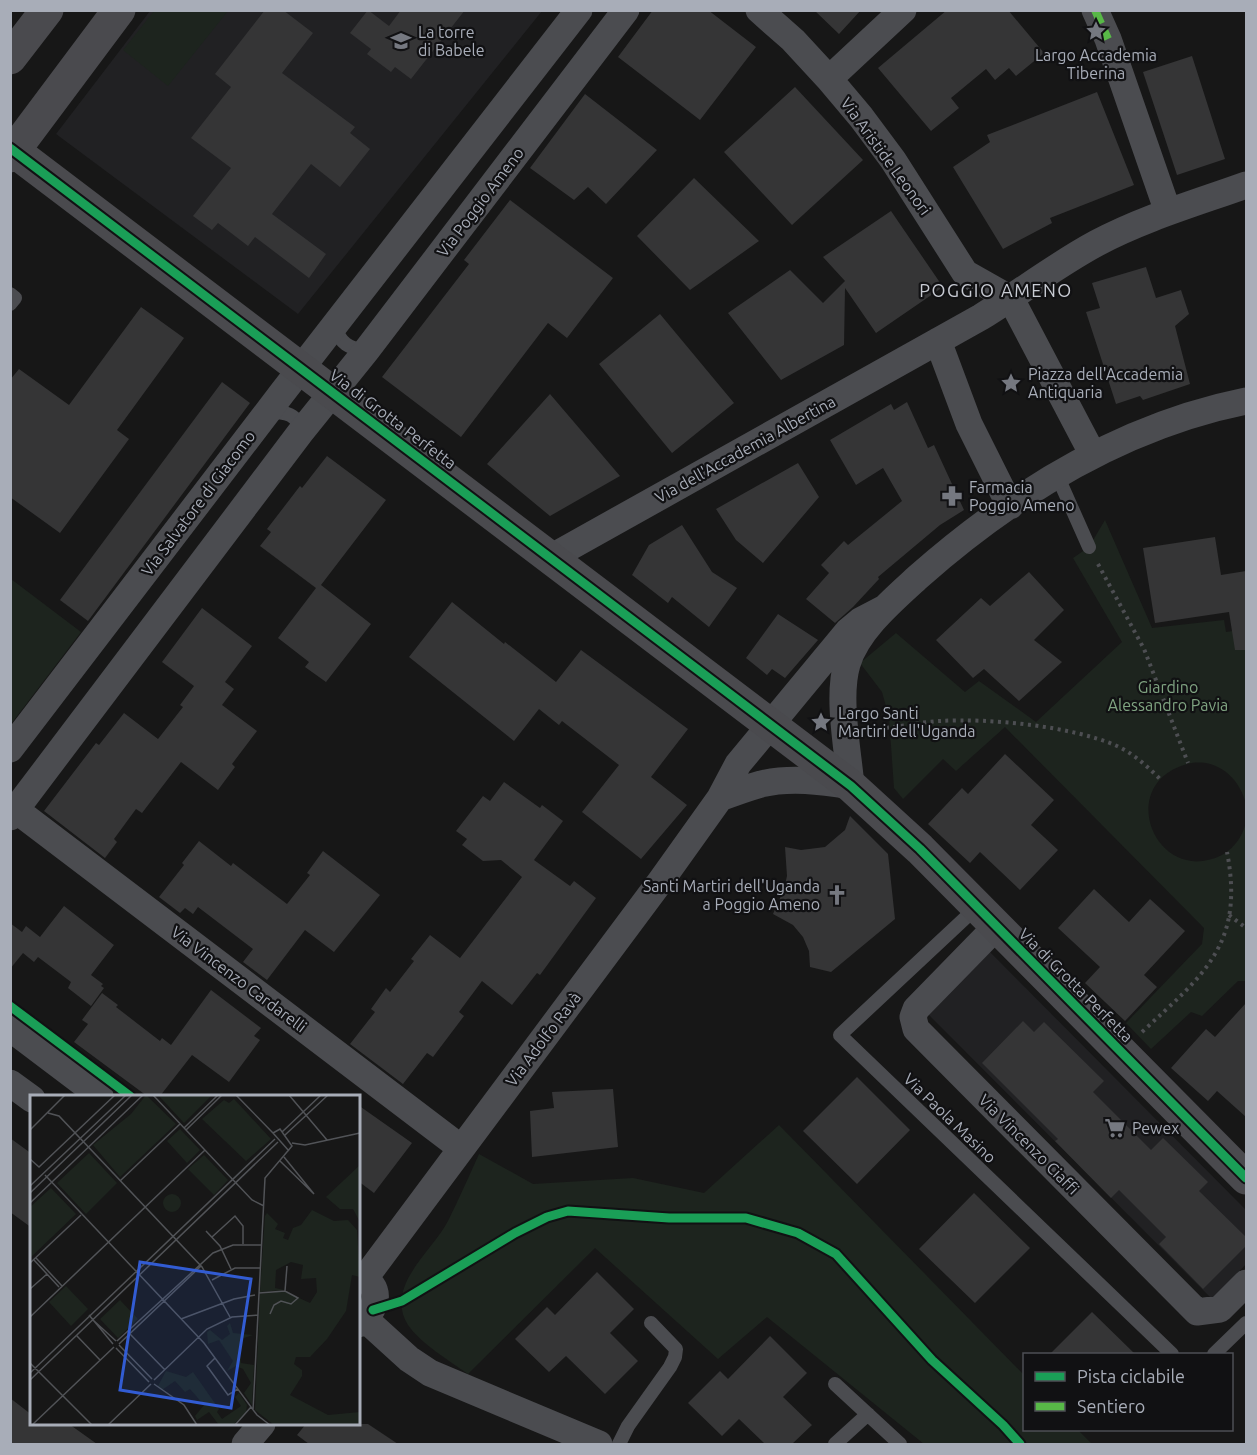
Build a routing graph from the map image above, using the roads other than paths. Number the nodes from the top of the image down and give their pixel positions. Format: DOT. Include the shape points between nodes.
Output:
graph roads {
  1 [pos="47,10"];
  2 [pos="118,10"];
  3 [pos="579,10"];
  4 [pos="626,10"];
  5 [pos="759,10"];
  6 [pos="903,10"];
  7 [pos="1095,10"];
  8 [pos="10,58"];
  9 [pos="829,79"];
  10 [pos="12,151"];
  11 [pos="1246,185"];
  12 [pos="1168,212"];
  13 [pos="10,294"];
  14 [pos="1011,299"];
  15 [pos="10,304"];
  16 [pos="335,326"];
  17 [pos="938,341"];
  18 [pos="366,351"];
  19 [pos="302,369"];
  20 [pos="333,392"];
  21 [pos="1246,401"];
  22 [pos="268,412"];
  23 [pos="300,433"];
  24 [pos="1093,455"];
  25 [pos="1057,475"];
  26 [pos="1010,506"];
  27 [pos="1089,547"];
  28 [pos="552,557"];
  29 [pos="883,609"];
  30 [pos="96,637"];
  31 [pos="128,660"];
  32 [pos="763,721"];
  33 [pos="10,750"];
  34 [pos="851,786"];
  35 [pos="720,798"];
  36 [pos="13,813"];
  37 [pos="986,917"];
  38 [pos="10,1028"];
  39 [pos="10,1083"];
  40 [pos="99,1095"];
  41 [pos="30,1098"];
  42 [pos="461,1148"];
  43 [pos="1246,1178"];
  44 [pos="362,1278"];
  45 [pos="1246,1284"];
  46 [pos="362,1322"];
  47 [pos="651,1323"];
  48 [pos="1246,1323"];
  49 [pos="1171,1353"];
  50 [pos="1215,1353"];
  51 [pos="835,1384"];
  52 [pos="868,1414"];
  53 [pos="261,1425"];
  54 [pos="245,1444"];
  55 [pos="599,1444"];
  56 [pos="619,1444"];
  57 [pos="835,1444"];
  58 [pos="900,1444"];
  1 -- 8 [label="street"];
  2 -- 10 [label="street"];
  3 -- 16 [label="street"];
  4 -- 18 [label="street, Via Poggio Ameno"];
  5 -- 9 [label="street, Via Aristide Leonori"];
  6 -- 9 [label="street"];
  7 -- 12 [label="street"];
  9 -- 14 [label="street, Via Aristide Leonori" via="893,160 965,273"];
  10 -- 19 [label="street, Via di Grotta Perfetta"];
  11 -- 12 [label="street"];
  12 -- 14 [label="street" via="1097,243"];
  13 -- 15 [label="lane" via="15,298"];
  14 -- 17 [label="street, Via dell'Accademia Albertina"];
  14 -- 24 [label="street"];
  16 -- 18 [label="lane" via="350,348"];
  16 -- 19 [label="street"];
  17 -- 26 [label="street" via="969,424"];
  17 -- 28 [label="street, Via dell'Accademia Albertina"];
  18 -- 20 [label="street, Via Poggio Ameno"];
  19 -- 20 [label="street, Via di Grotta Perfetta"];
  19 -- 22 [label="street, Via Salvatore di Giacomo"];
  20 -- 23 [label="street"];
  20 -- 28 [label="street, Via di Grotta Perfetta"];
  21 -- 24 [label="street" via="1181,417"];
  22 -- 23 [label="lane" via="284,412 296,418"];
  22 -- 30 [label="street, Via Salvatore di Giacomo"];
  23 -- 31 [label="street"];
  24 -- 25 [label="street"];
  25 -- 26 [label="street"];
  25 -- 27 [label="lane"];
  26 -- 29 [label="street" via="951,548"];
  28 -- 32 [label="street, Via di Grotta Perfetta"];
  29 -- 32 [label="street" via="848,631"];
  29 -- 34 [label="street" via="851,654 844,678"];
  30 -- 31 [label="street"];
  30 -- 33 [label="street, Via Salvatore di Giacomo"];
  31 -- 36 [label="street"];
  32 -- 34 [label="street"];
  32 -- 35 [label="street"];
  34 -- 35 [label="street" via="785,781"];
  34 -- 37 [label="street, Via di Grotta Perfetta"];
  35 -- 42 [label="street, Via Adolfo Ravà"];
  36 -- 42 [label="street, Via Vincenzo Cardarelli"];
  37 -- 43 [label="street, Via di Grotta Perfetta"];
  37 -- 45 [label="street, Via Vincenzo Ciaffi" via="916,1009 916,1029 1197,1312 1220,1309"];
  37 -- 49 [label="lane, Via Paola Masino" via="840,1035"];
  38 -- 40 [label="street"];
  39 -- 41 [label="street"];
  42 -- 44 [label="street, Via Adolfo Ravà"];
  44 -- 46 [label="street, Via Adolfo Ravà" via="373,1288 376,1298 373,1310"];
  46 -- 55 [label="street" via="430,1373"];
  47 -- 56 [label="lane" via="676,1349 675,1357"];
  48 -- 50 [label="lane"];
  51 -- 52 [label="lane"];
  52 -- 57 [label="lane"];
  52 -- 58 [label="lane"];
  53 -- 54 [label="street"];
}
